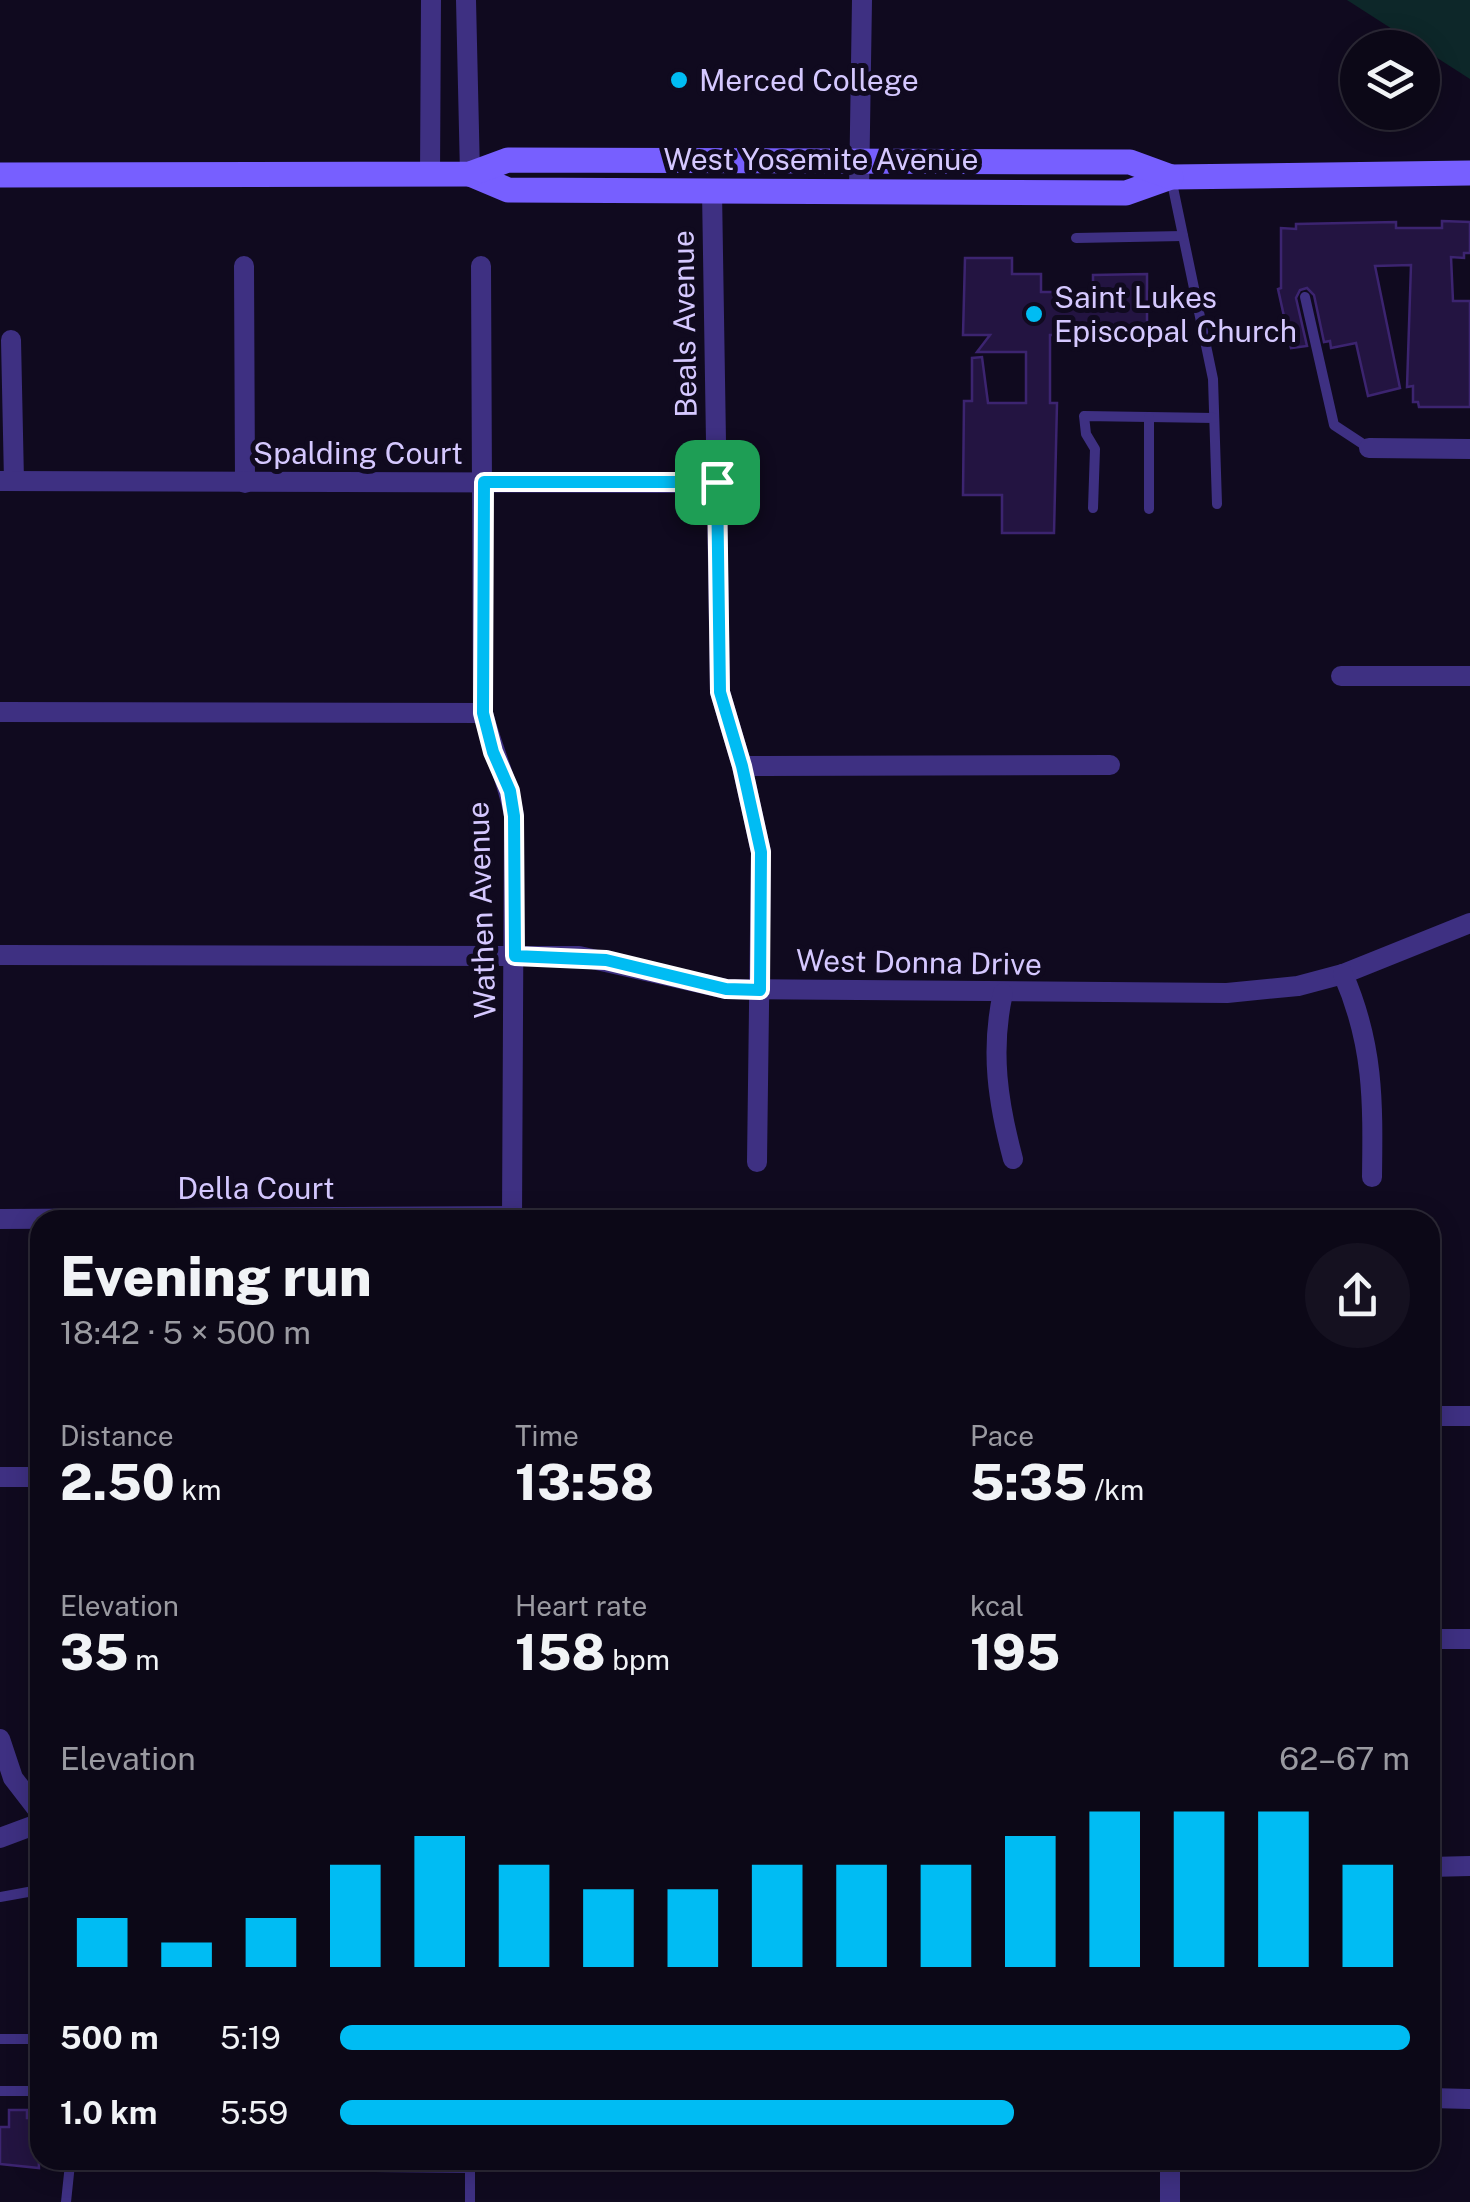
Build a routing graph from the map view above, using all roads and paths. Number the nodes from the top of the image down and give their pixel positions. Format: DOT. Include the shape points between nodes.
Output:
graph roads {
  1 [pos="431,0"];
  2 [pos="466,0"];
  3 [pos="862,0"];
  4 [pos="860,160"];
  5 [pos="1470,173"];
  6 [pos="470,174"];
  7 [pos="430,175"];
  8 [pos="0,176"];
  9 [pos="1171,177"];
  10 [pos="712,191"];
  11 [pos="859,192"];
  12 [pos="1183,236"];
  13 [pos="1076,238"];
  14 [pos="244,266"];
  15 [pos="481,266"];
  16 [pos="1305,298"];
  17 [pos="11,340"];
  18 [pos="1149,417"];
  19 [pos="1214,418"];
  20 [pos="1369,448"];
  21 [pos="1470,449"];
  22 [pos="7,481"];
  23 [pos="245,482"];
  24 [pos="484,482"];
  25 [pos="717,482"];
  26 [pos="1217,504"];
  27 [pos="1093,508"];
  28 [pos="1148,509"];
  29 [pos="1341,676"];
  30 [pos="1470,676"];
  31 [pos="0,712"];
  32 [pos="483,713"];
  33 [pos="742,766"];
  34 [pos="1110,766"];
  35 [pos="1470,923"];
  36 [pos="0,955"];
  37 [pos="515,956"];
  38 [pos="1343,974"];
  39 [pos="760,990"];
  40 [pos="1003,993"];
  41 [pos="1013,1159"];
  42 [pos="758,1162"];
  43 [pos="1372,1177"];
  44 [pos="512,1210"];
  45 [pos="0,1219"];
  46 [pos="30,1219"];
  47 [pos="1440,1416"];
  48 [pos="1470,1416"];
  49 [pos="0,1477"];
  50 [pos="30,1477"];
  51 [pos="1440,1639"];
  52 [pos="1470,1639"];
  53 [pos="0,1739"];
  54 [pos="30,1808"];
  55 [pos="30,1824"];
  56 [pos="0,1838"];
  57 [pos="1470,1866"];
  58 [pos="1440,1867"];
  59 [pos="30,1892"];
  60 [pos="0,1897"];
  61 [pos="30,2038"];
  62 [pos="0,2040"];
  63 [pos="0,2091"];
  64 [pos="30,2091"];
  65 [pos="1440,2098"];
  66 [pos="1470,2098"];
  67 [pos="69,2170"];
  68 [pos="470,2170"];
  69 [pos="1170,2170"];
  70 [pos="66,2202"];
  71 [pos="470,2202"];
  72 [pos="1170,2202"];
  1 -- 7 [label="street"];
  2 -- 6 [label="street"];
  3 -- 4 [label="street"];
  4 -- 6 [label="main road, West Yosemite Avenue" via="508,160"];
  4 -- 9 [label="main road, West Yosemite Avenue" via="1130,162"];
  4 -- 11 [label="street"];
  5 -- 9 [label="main road, West Yosemite Avenue"];
  6 -- 7 [label="main road, West Yosemite Avenue"];
  6 -- 10 [label="main road, West Yosemite Avenue" via="508,190"];
  7 -- 8 [label="main road, West Yosemite Avenue"];
  9 -- 11 [label="main road, West Yosemite Avenue" via="1126,193"];
  9 -- 12 [label="lane"];
  10 -- 11 [label="main road, West Yosemite Avenue"];
  10 -- 25 [label="street, Beals Avenue"];
  12 -- 13 [label="lane"];
  12 -- 19 [label="lane" via="1214,379"];
  14 -- 23 [label="street"];
  15 -- 24 [label="street, Wathen Avenue"];
  16 -- 20 [label="lane" via="1334,425"];
  17 -- 22 [label="street"];
  18 -- 19 [label="lane"];
  18 -- 27 [label="lane" via="1084,416 1095,449"];
  18 -- 28 [label="lane"];
  19 -- 26 [label="lane"];
  20 -- 21 [label="street"];
  22 -- 23 [label="street, Spalding Court"];
  23 -- 24 [label="street, Spalding Court"];
  24 -- 25 [label="street, Spalding Court"];
  24 -- 32 [label="street, Wathen Avenue"];
  25 -- 33 [label="street, Beals Avenue" via="720,692"];
  29 -- 30 [label="street"];
  31 -- 32 [label="street"];
  32 -- 37 [label="street, Wathen Avenue" via="514,816"];
  33 -- 34 [label="street"];
  33 -- 39 [label="street, Beals Avenue" via="761,852"];
  35 -- 38 [label="street, West Donna Drive"];
  36 -- 37 [label="street, West Donna Drive"];
  37 -- 39 [label="street, West Donna Drive" via="606,960 726,989"];
  37 -- 44 [label="street, Wathen Avenue"];
  38 -- 40 [label="street, West Donna Drive" via="1263,991"];
  38 -- 43 [label="street" via="1370,1054"];
  39 -- 40 [label="street, West Donna Drive"];
  39 -- 42 [label="street, Beals Avenue"];
  40 -- 41 [label="street" via="995,1070"];
  45 -- 46 [label="street, Della Court"];
  47 -- 48 [label="street"];
  49 -- 50 [label="street"];
  51 -- 52 [label="street"];
  53 -- 54 [label="street"];
  55 -- 56 [label="street"];
  57 -- 58 [label="street"];
  59 -- 60 [label="lane"];
  61 -- 62 [label="lane"];
  63 -- 64 [label="lane"];
  65 -- 66 [label="street"];
  67 -- 70 [label="lane"];
  68 -- 71 [label="lane"];
  69 -- 72 [label="street"];
}
